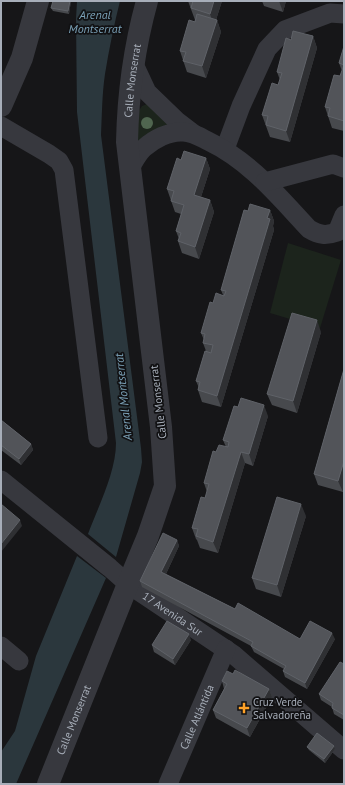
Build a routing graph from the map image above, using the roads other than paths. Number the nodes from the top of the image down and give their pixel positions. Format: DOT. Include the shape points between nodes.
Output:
graph roads {
  1 [pos="38,1"];
  2 [pos="147,1"];
  3 [pos="344,14"];
  4 [pos="133,62"];
  5 [pos="1,106"];
  6 [pos="1,126"];
  7 [pos="194,134"];
  8 [pos="225,149"];
  9 [pos="130,168"];
  10 [pos="344,168"];
  11 [pos="265,182"];
  12 [pos="344,215"];
  13 [pos="98,438"];
  14 [pos="1,480"];
  15 [pos="128,584"];
  16 [pos="1,646"];
  17 [pos="226,649"];
  18 [pos="19,661"];
  19 [pos="344,750"];
  20 [pos="48,784"];
  21 [pos="168,784"];
  1 -- 5 [label="street" via="22,58"];
  2 -- 4 [label="street, Calle Monserrat"];
  3 -- 8 [label="street" via="330,13 285,30 267,49"];
  4 -- 7 [label="street" via="147,92"];
  4 -- 9 [label="street, Calle Monserrat" via="128,119"];
  6 -- 13 [label="street" via="49,154 59,161 64,170"];
  7 -- 8 [label="street"];
  7 -- 9 [label="street" via="169,133 155,139 142,149"];
  8 -- 11 [label="street"];
  9 -- 15 [label="street, Calle Monserrat" via="161,427 165,486"];
  10 -- 11 [label="street" via="333,164"];
  11 -- 12 [label="street" via="309,229 318,234 328,235 337,232"];
  14 -- 15 [label="street, 17 Avenida Sur"];
  15 -- 17 [label="street, 17 Avenida Sur"];
  15 -- 20 [label="street, Calle Monserrat"];
  16 -- 18 [label="street"];
  17 -- 19 [label="street, 17 Avenida Sur"];
  17 -- 21 [label="street, Calle Atlántida"];
}
